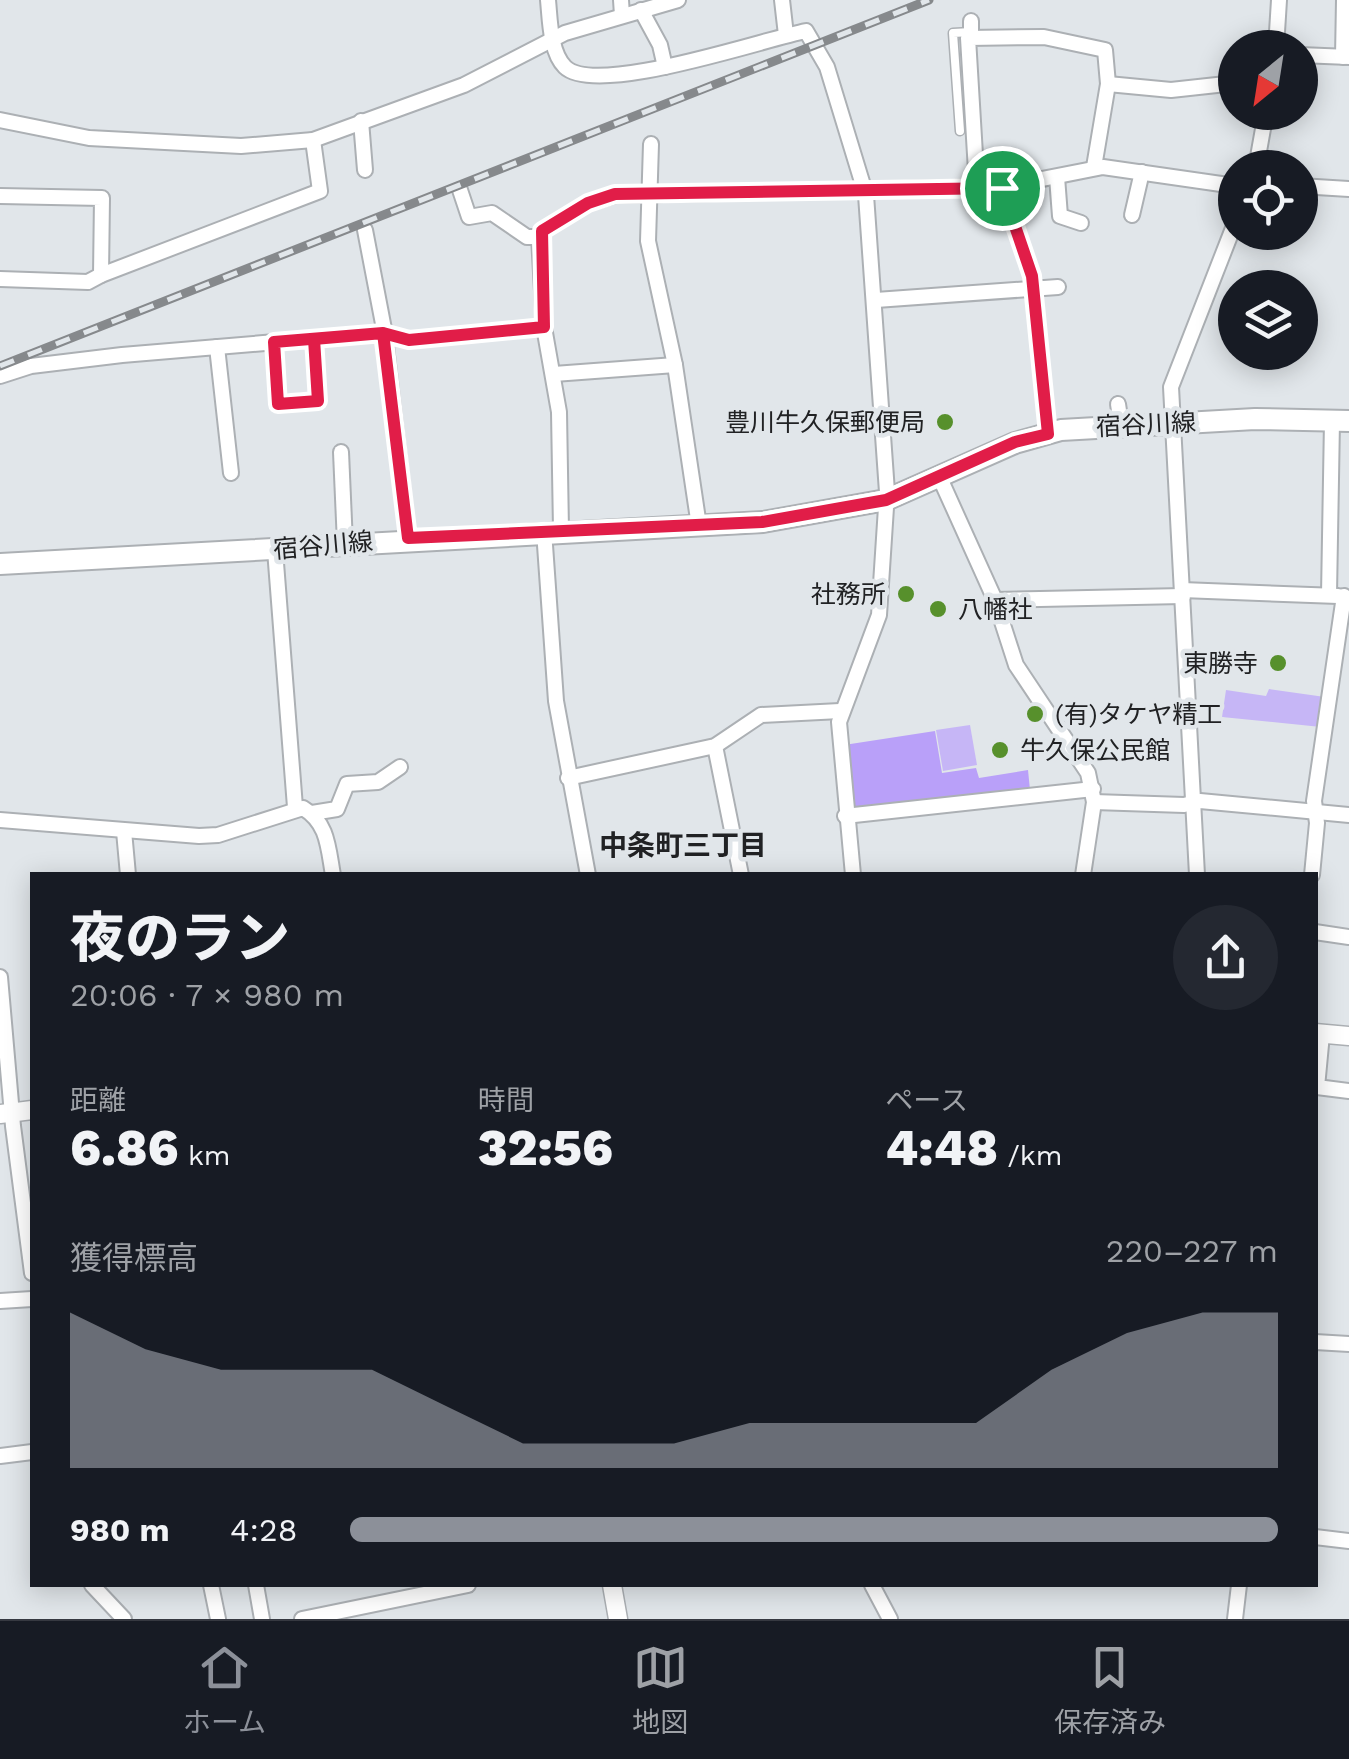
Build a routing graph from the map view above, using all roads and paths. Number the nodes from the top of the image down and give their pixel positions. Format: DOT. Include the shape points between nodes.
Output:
graph roads {
  1 [pos="548,0"];
  2 [pos="678,0"];
  3 [pos="782,0"];
  4 [pos="1279,0"];
  5 [pos="1344,0"];
  6 [pos="622,8"];
  7 [pos="642,10"];
  8 [pos="971,30"];
  9 [pos="1277,30"];
  10 [pos="786,35"];
  11 [pos="552,38"];
  12 [pos="1318,56"];
  13 [pos="1346,57"];
  14 [pos="666,67"];
  15 [pos="1108,84"];
  16 [pos="1218,86"];
  17 [pos="0,120"];
  18 [pos="361,121"];
  19 [pos="960,131"];
  20 [pos="313,140"];
  21 [pos="651,144"];
  22 [pos="1094,168"];
  23 [pos="365,170"];
  24 [pos="1142,172"];
  25 [pos="1057,177"];
  26 [pos="1218,183"];
  27 [pos="1318,187"];
  28 [pos="976,188"];
  29 [pos="1002,188"];
  30 [pos="1349,189"];
  31 [pos="460,190"];
  32 [pos="865,191"];
  33 [pos="649,194"];
  34 [pos="0,196"];
  35 [pos="1132,215"];
  36 [pos="1082,223"];
  37 [pos="365,230"];
  38 [pos="540,237"];
  39 [pos="1224,250"];
  40 [pos="100,276"];
  41 [pos="0,280"];
  42 [pos="1058,287"];
  43 [pos="1033,290"];
  44 [pos="876,300"];
  45 [pos="544,327"];
  46 [pos="383,333"];
  47 [pos="314,339"];
  48 [pos="274,342"];
  49 [pos="217,347"];
  50 [pos="675,366"];
  51 [pos="554,374"];
  52 [pos="0,376"];
  53 [pos="1340,421"];
  54 [pos="1171,422"];
  55 [pos="1048,434"];
  56 [pos="341,452"];
  57 [pos="231,473"];
  58 [pos="940,476"];
  59 [pos="886,500"];
  60 [pos="698,526"];
  61 [pos="552,530"];
  62 [pos="408,538"];
  63 [pos="345,544"];
  64 [pos="274,550"];
  65 [pos="0,564"];
  66 [pos="1182,593"];
  67 [pos="1341,596"];
  68 [pos="995,600"];
  69 [pos="840,711"];
  70 [pos="715,746"];
  71 [pos="400,767"];
  72 [pos="568,778"];
  73 [pos="1094,796"];
  74 [pos="1192,803"];
  75 [pos="295,807"];
  76 [pos="1316,812"];
  77 [pos="312,814"];
  78 [pos="845,816"];
  79 [pos="1349,816"];
  80 [pos="0,820"];
  81 [pos="124,830"];
  82 [pos="128,872"];
  83 [pos="332,872"];
  84 [pos="584,872"];
  85 [pos="740,872"];
  86 [pos="853,872"];
  87 [pos="1083,872"];
  88 [pos="1197,872"];
  89 [pos="1312,872"];
  90 [pos="1318,932"];
  91 [pos="1349,937"];
  92 [pos="0,977"];
  93 [pos="1318,1031"];
  94 [pos="1349,1036"];
  95 [pos="1318,1087"];
  96 [pos="1349,1091"];
  97 [pos="6,1113"];
  98 [pos="30,1261"];
  99 [pos="30,1299"];
  100 [pos="0,1301"];
  101 [pos="1318,1342"];
  102 [pos="1349,1344"];
  103 [pos="30,1452"];
  104 [pos="0,1456"];
  105 [pos="1318,1536"];
  106 [pos="1349,1541"];
  107 [pos="94,1587"];
  108 [pos="211,1587"];
  109 [pos="256,1587"];
  110 [pos="447,1587"];
  111 [pos="612,1587"];
  112 [pos="873,1587"];
  113 [pos="1239,1587"];
  114 [pos="405,1591"];
  115 [pos="339,1615"];
  116 [pos="124,1619"];
  117 [pos="218,1619"];
  118 [pos="262,1619"];
  119 [pos="302,1619"];
  120 [pos="618,1619"];
  121 [pos="890,1619"];
  122 [pos="1235,1619"];
  1 -- 11 [label="street"];
  2 -- 7 [label="street"];
  3 -- 10 [label="street"];
  4 -- 9 [label="street"];
  5 -- 13 [label="street"];
  6 -- 7 [label="street"];
  6 -- 11 [label="street"];
  7 -- 14 [label="street"];
  8 -- 15 [label="street" via="1102,49"];
  8 -- 19 [label="lane" via="953,33"];
  8 -- 28 [label="street"];
  10 -- 14 [label="street"];
  10 -- 32 [label="street" via="808,32 827,67"];
  11 -- 14 [label="street" via="566,68 588,78"];
  11 -- 18 [label="street" via="464,86"];
  12 -- 13 [label="street"];
  15 -- 16 [label="street" via="1171,90"];
  15 -- 22 [label="street"];
  17 -- 20 [label="street" via="89,138 242,146"];
  18 -- 20 [label="street"];
  18 -- 23 [label="street"];
  20 -- 40 [label="street" via="320,191"];
  21 -- 33 [label="street"];
  22 -- 24 [label="street"];
  22 -- 25 [label="street"];
  24 -- 26 [label="street"];
  24 -- 35 [label="street"];
  25 -- 29 [label="street"];
  25 -- 36 [label="street" via="1060,216"];
  27 -- 30 [label="street"];
  28 -- 29 [label="street"];
  28 -- 32 [label="street"];
  29 -- 43 [label="street"];
  31 -- 38 [label="street" via="468,217 492,213 527,237"];
  32 -- 33 [label="street"];
  32 -- 44 [label="street"];
  33 -- 38 [label="street" via="588,203"];
  33 -- 50 [label="street" via="651,256"];
  34 -- 40 [label="street" via="102,198"];
  37 -- 46 [label="street"];
  38 -- 45 [label="street"];
  39 -- 54 [label="street" via="1174,375"];
  40 -- 41 [label="street" via="88,282"];
  42 -- 43 [label="street"];
  43 -- 44 [label="street"];
  43 -- 55 [label="street"];
  44 -- 59 [label="street"];
  45 -- 46 [label="street" via="409,340"];
  45 -- 51 [label="street"];
  46 -- 47 [label="street"];
  46 -- 62 [label="street"];
  47 -- 48 [label="street"];
  47 -- 48 [label="street" via="318,401 278,404"];
  48 -- 49 [label="street"];
  49 -- 52 [label="street" via="31,366"];
  49 -- 57 [label="street"];
  50 -- 51 [label="street"];
  50 -- 60 [label="street"];
  51 -- 61 [label="street"];
  53 -- 54 [label="main road, 宿谷川線"];
  53 -- 67 [label="street"];
  54 -- 55 [label="main road, 宿谷川線" via="1119,414"];
  54 -- 66 [label="street"];
  55 -- 58 [label="main road, 宿谷川線"];
  56 -- 63 [label="street"];
  58 -- 59 [label="main road, 宿谷川線"];
  58 -- 68 [label="street"];
  59 -- 60 [label="main road, 宿谷川線"];
  59 -- 69 [label="street" via="879,614"];
  60 -- 61 [label="main road, 宿谷川線"];
  61 -- 62 [label="main road, 宿谷川線"];
  61 -- 72 [label="street" via="547,624"];
  62 -- 63 [label="main road, 宿谷川線"];
  63 -- 64 [label="main road, 宿谷川線"];
  64 -- 65 [label="main road, 宿谷川線"];
  64 -- 75 [label="street"];
  66 -- 67 [label="street"];
  66 -- 68 [label="street"];
  66 -- 74 [label="street"];
  67 -- 76 [label="street"];
  68 -- 73 [label="street" via="1016,664 1075,751"];
  69 -- 70 [label="street" via="761,715"];
  69 -- 78 [label="street"];
  70 -- 72 [label="street"];
  70 -- 85 [label="street"];
  71 -- 77 [label="street" via="378,782 347,784 337,809"];
  72 -- 84 [label="street"];
  73 -- 74 [label="street"];
  73 -- 78 [label="street"];
  73 -- 87 [label="street"];
  74 -- 76 [label="street"];
  74 -- 88 [label="street"];
  75 -- 77 [label="street"];
  75 -- 81 [label="street" via="218,835"];
  76 -- 79 [label="street"];
  76 -- 89 [label="street"];
  77 -- 83 [label="street" via="324,829"];
  78 -- 86 [label="street"];
  80 -- 81 [label="street"];
  81 -- 82 [label="street"];
  90 -- 91 [label="street"];
  92 -- 97 [label="street"];
  93 -- 94 [label="street"];
  95 -- 96 [label="street"];
  97 -- 98 [label="street"];
  99 -- 100 [label="street"];
  101 -- 102 [label="street"];
  103 -- 104 [label="street"];
  105 -- 106 [label="street"];
  107 -- 116 [label="street"];
  108 -- 117 [label="street"];
  109 -- 118 [label="street"];
  110 -- 114 [label="street"];
  111 -- 120 [label="street"];
  112 -- 121 [label="street"];
  113 -- 122 [label="street"];
  114 -- 115 [label="street"];
  115 -- 119 [label="street"];
}
